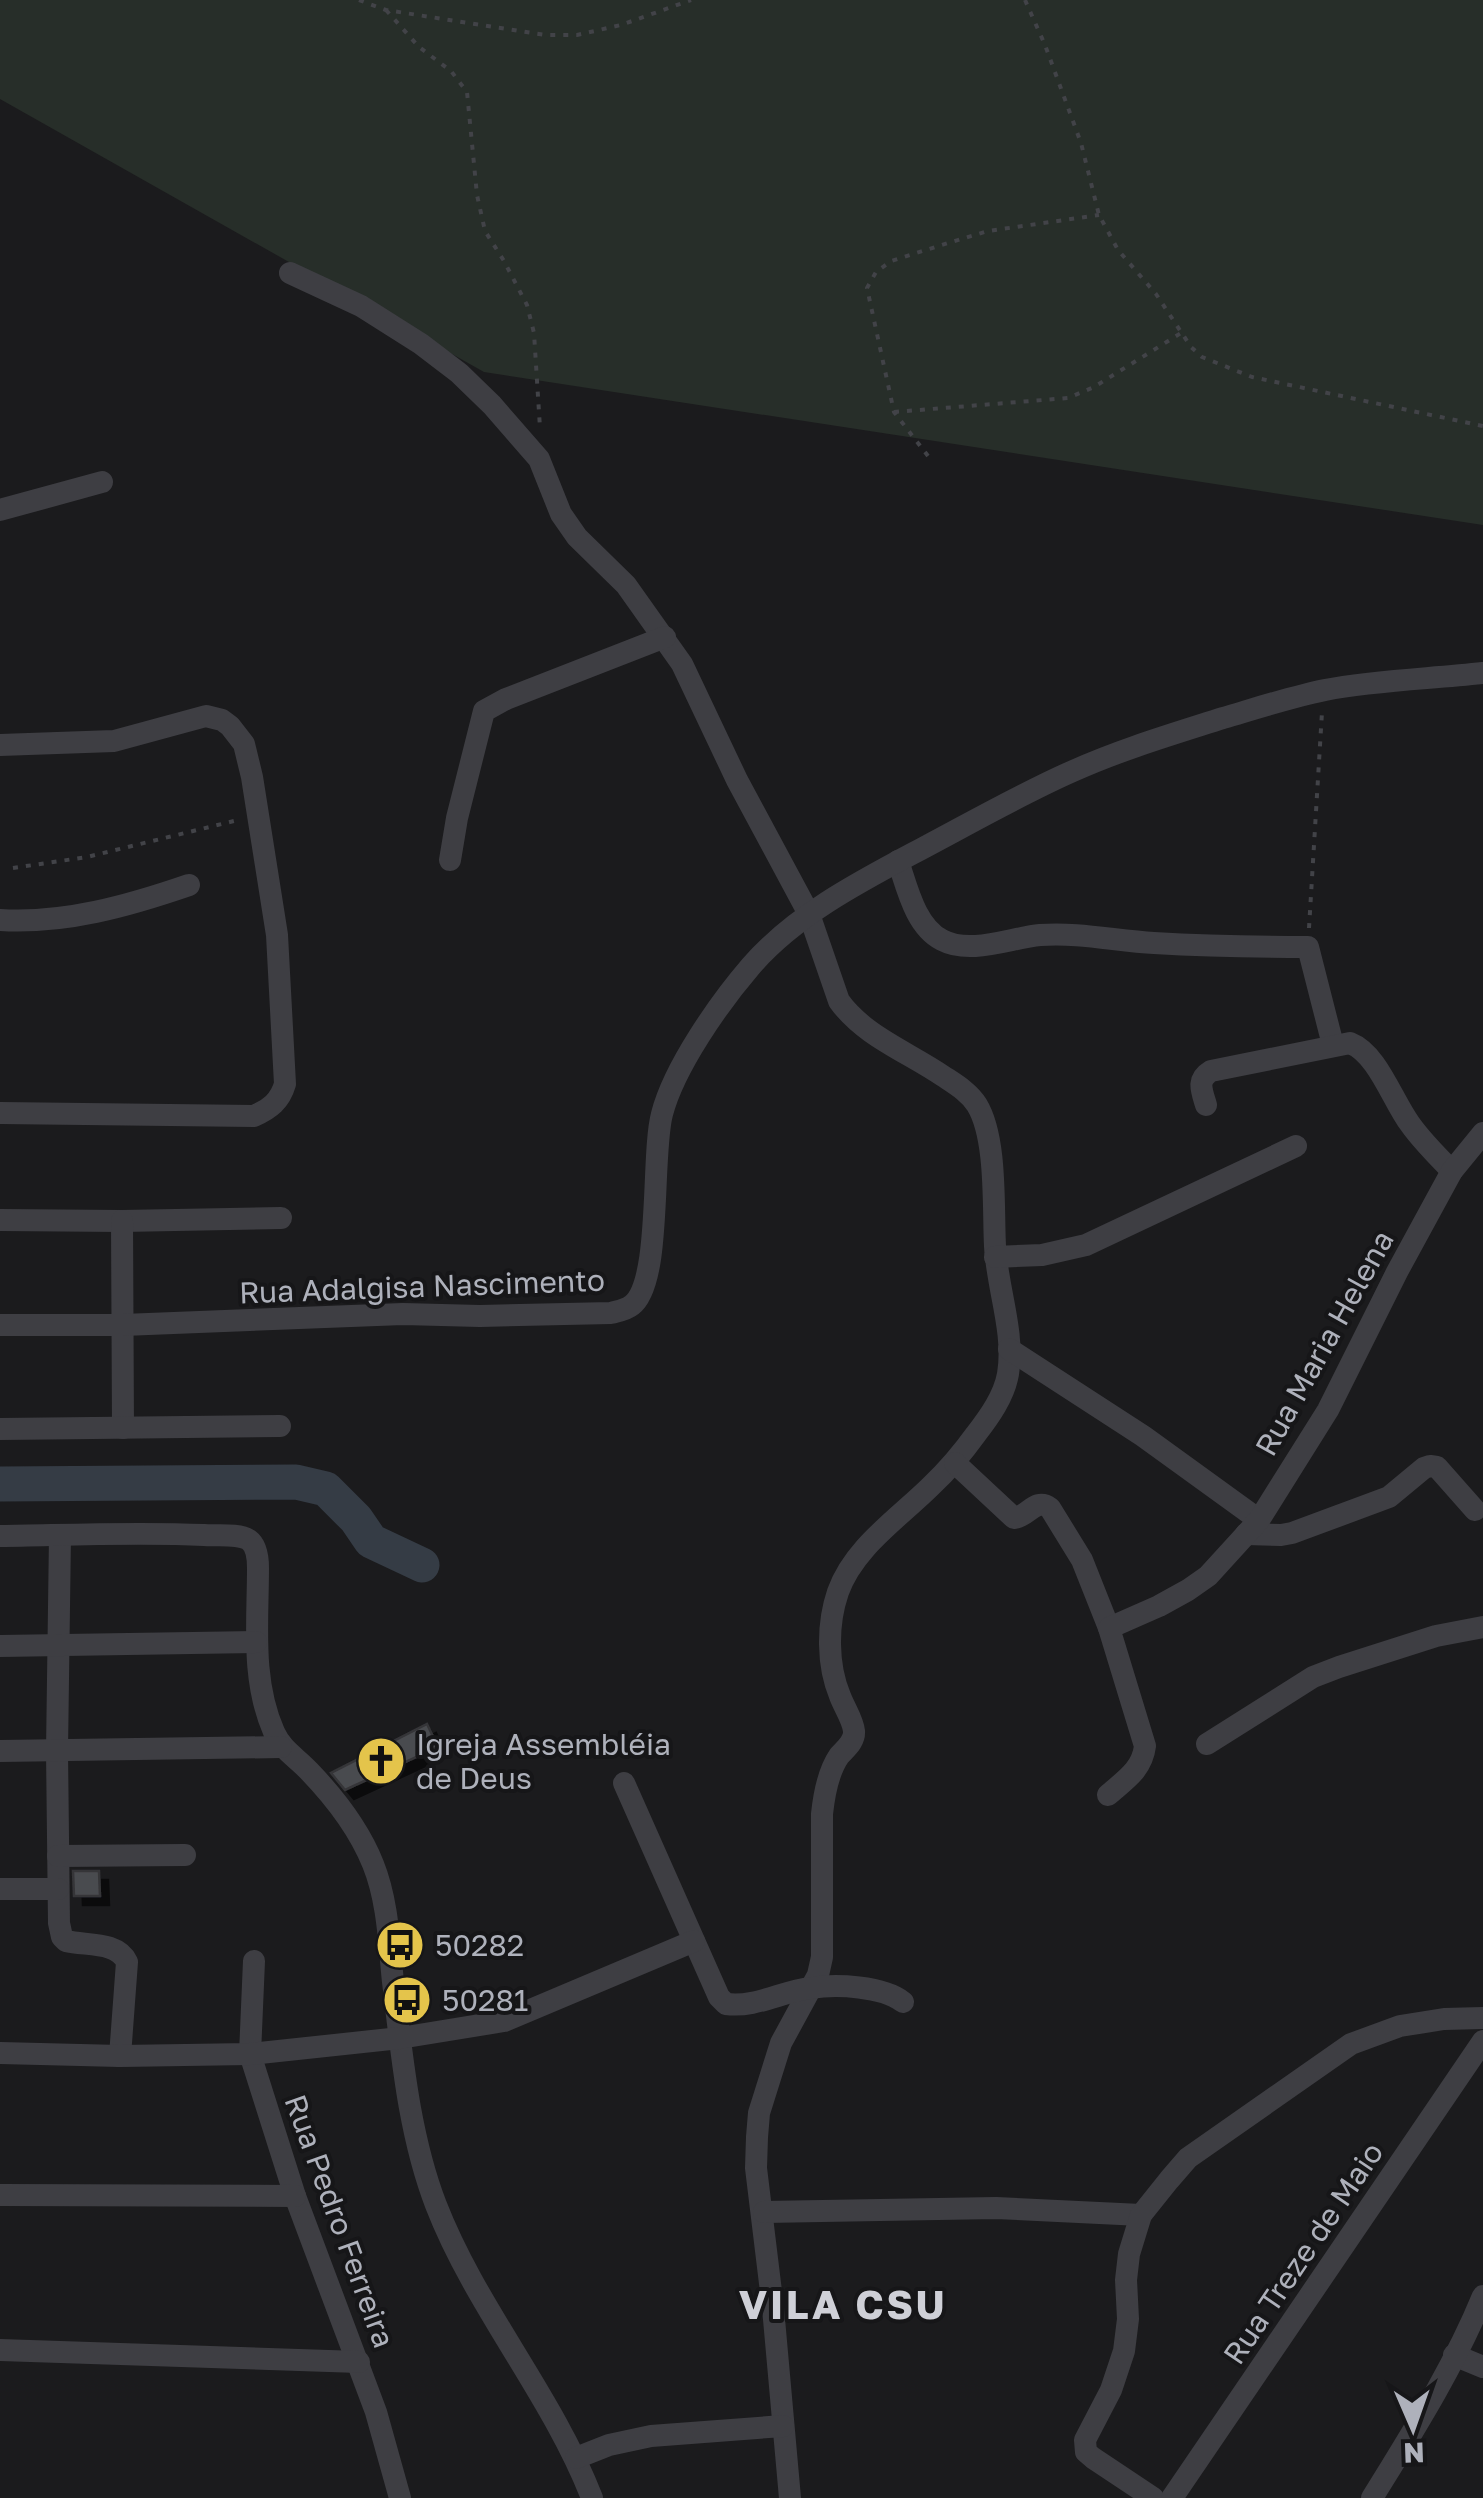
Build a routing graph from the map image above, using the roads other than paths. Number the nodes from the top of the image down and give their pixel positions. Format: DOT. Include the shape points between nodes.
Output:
graph roads {
  1 [pos="290,273"];
  2 [pos="102,482"];
  3 [pos="0,510"];
  4 [pos="664,637"];
  5 [pos="1483,673"];
  6 [pos="0,745"];
  7 [pos="450,860"];
  8 [pos="898,861"];
  9 [pos="188,885"];
  10 [pos="809,914"];
  11 [pos="0,920"];
  12 [pos="1333,1044"];
  13 [pos="1206,1105"];
  14 [pos="0,1113"];
  15 [pos="1483,1132"];
  16 [pos="1296,1146"];
  17 [pos="1452,1171"];
  18 [pos="281,1218"];
  19 [pos="0,1220"];
  20 [pos="122,1222"];
  21 [pos="995,1256"];
  22 [pos="0,1325"];
  23 [pos="123,1325"];
  24 [pos="1009,1349"];
  25 [pos="280,1426"];
  26 [pos="123,1428"];
  27 [pos="0,1430"];
  28 [pos="954,1463"];
  29 [pos="1474,1510"];
  30 [pos="1253,1527"];
  31 [pos="60,1535"];
  32 [pos="0,1536"];
  33 [pos="1483,1627"];
  34 [pos="1108,1628"];
  35 [pos="256,1642"];
  36 [pos="0,1646"];
  37 [pos="59,1646"];
  38 [pos="1207,1744"];
  39 [pos="281,1747"];
  40 [pos="57,1750"];
  41 [pos="0,1751"];
  42 [pos="624,1784"];
  43 [pos="1108,1794"];
  44 [pos="185,1855"];
  45 [pos="58,1856"];
  46 [pos="0,1889"];
  47 [pos="58,1889"];
  48 [pos="694,1941"];
  49 [pos="254,1961"];
  50 [pos="811,1988"];
  51 [pos="903,2002"];
  52 [pos="1483,2018"];
  53 [pos="400,2038"];
  54 [pos="1483,2041"];
  55 [pos="0,2052"];
  56 [pos="250,2054"];
  57 [pos="120,2056"];
  58 [pos="0,2196"];
  59 [pos="295,2196"];
  60 [pos="764,2212"];
  61 [pos="1141,2215"];
  62 [pos="1483,2296"];
  63 [pos="0,2350"];
  64 [pos="1454,2355"];
  65 [pos="358,2362"];
  66 [pos="1483,2367"];
  67 [pos="783,2426"];
  68 [pos="576,2458"];
  69 [pos="400,2498"];
  70 [pos="592,2498"];
  71 [pos="790,2498"];
  72 [pos="1153,2498"];
  73 [pos="1172,2498"];
  74 [pos="1372,2498"];
  1 -- 4 [label="street" via="421,344 492,404 539,459 577,537 626,585"];
  2 -- 3 [label="street"];
  4 -- 7 [label="street" via="484,711"];
  4 -- 10 [label="street"];
  5 -- 8 [label="street, Rua Adalgisa Nascimento" via="1323,690 1151,741 1074,770"];
  6 -- 14 [label="street" via="114,741 206,716 230,726 244,744 252,777 276,934 285,1084 274,1104 254,1116"];
  8 -- 10 [label="street, Rua Adalgisa Nascimento"];
  8 -- 12 [label="street" via="918,914 932,934 951,944 1055,934 1308,947"];
  9 -- 11 [label="street" via="90,913"];
  10 -- 21 [label="street" via="846,1011 978,1106 988,1136"];
  10 -- 23 [label="street, Rua Adalgisa Nascimento" via="766,950 728,996 669,1096 656,1158 651,1256 632,1305 611,1313"];
  12 -- 13 [label="street" via="1210,1071 1201,1082"];
  12 -- 17 [label="street" via="1350,1042 1364,1051 1411,1126"];
  15 -- 17 [label="street, Rua Maria Helena"];
  16 -- 21 [label="street" via="1086,1246"];
  17 -- 30 [label="street, Rua Maria Helena" via="1328,1410"];
  18 -- 20 [label="street"];
  19 -- 20 [label="street"];
  20 -- 23 [label="street"];
  21 -- 24 [label="street"];
  22 -- 23 [label="street, Rua Adalgisa Nascimento"];
  23 -- 26 [label="street"];
  24 -- 28 [label="street" via="997,1402"];
  24 -- 30 [label="street" via="1142,1436"];
  25 -- 26 [label="street"];
  26 -- 27 [label="street"];
  28 -- 34 [label="street" via="1014,1518 1039,1504 1050,1508 1082,1560"];
  28 -- 50 [label="street" via="870,1542 836,1596 830,1660 854,1731 824,1793 822,1957"];
  29 -- 30 [label="street" via="1430,1466 1389,1497 1292,1532"];
  30 -- 34 [label="street, Rua Maria Helena" via="1188,1590"];
  31 -- 32 [label="street"];
  31 -- 35 [label="street" via="250,1541 258,1562"];
  31 -- 37 [label="street"];
  33 -- 38 [label="street" via="1326,1672"];
  34 -- 43 [label="street" via="1145,1746 1138,1769"];
  35 -- 37 [label="street"];
  35 -- 39 [label="street" via="263,1695"];
  36 -- 37 [label="street"];
  37 -- 40 [label="street"];
  39 -- 40 [label="street"];
  39 -- 53 [label="street" via="322,1786 374,1866"];
  40 -- 41 [label="street"];
  40 -- 45 [label="street"];
  42 -- 48 [label="street"];
  44 -- 45 [label="street"];
  45 -- 47 [label="street"];
  46 -- 47 [label="street"];
  47 -- 57 [label="street" via="62,1937 126,1957"];
  48 -- 50 [label="street" via="726,2004"];
  48 -- 53 [label="street" via="504,2022"];
  49 -- 56 [label="street, Rua Pedro Ferreira"];
  50 -- 51 [label="street" via="861,1988"];
  50 -- 60 [label="street" via="780,2043 760,2113 756,2168"];
  52 -- 61 [label="street" via="1400,2026 1351,2044 1188,2158"];
  53 -- 56 [label="street"];
  53 -- 68 [label="street" via="436,2203"];
  54 -- 73 [label="street, Rua Treze de Maio"];
  55 -- 57 [label="street"];
  56 -- 57 [label="street"];
  56 -- 59 [label="street, Rua Pedro Ferreira"];
  58 -- 59 [label="street"];
  59 -- 65 [label="street, Rua Pedro Ferreira"];
  60 -- 61 [label="street" via="996,2208"];
  60 -- 67 [label="street"];
  61 -- 72 [label="street" via="1126,2280 1124,2352 1085,2445 1093,2458"];
  62 -- 64 [label="street"];
  63 -- 65 [label="street"];
  64 -- 66 [label="street"];
  64 -- 74 [label="street"];
  65 -- 69 [label="street, Rua Pedro Ferreira"];
  67 -- 68 [label="street" via="651,2436"];
  67 -- 71 [label="street"];
  68 -- 70 [label="street"];
}
